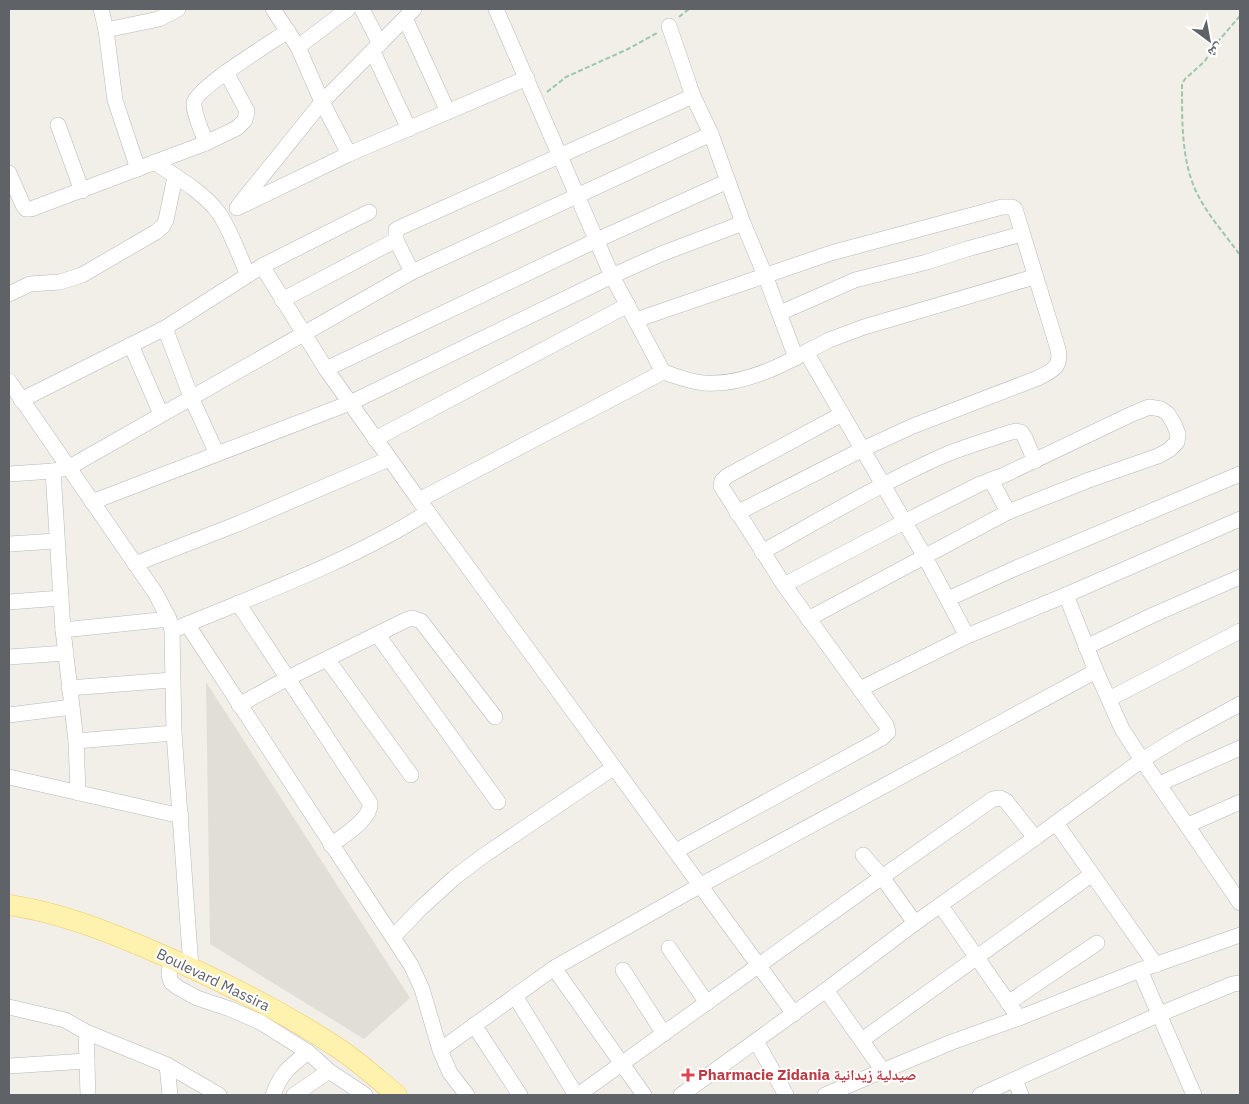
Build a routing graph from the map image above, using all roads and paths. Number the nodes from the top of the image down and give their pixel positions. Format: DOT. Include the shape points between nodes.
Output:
graph roads {
  1 [pos="101,9"];
  2 [pos="178,9"];
  3 [pos="273,9"];
  4 [pos="348,9"];
  5 [pos="362,9"];
  6 [pos="496,9"];
  7 [pos="688,9"];
  8 [pos="410,14"];
  9 [pos="1240,16"];
  10 [pos="668,26"];
  11 [pos="106,30"];
  12 [pos="288,32"];
  13 [pos="298,47"];
  14 [pos="377,48"];
  15 [pos="226,72"];
  16 [pos="527,78"];
  17 [pos="693,96"];
  18 [pos="538,101"];
  19 [pos="322,102"];
  20 [pos="448,112"];
  21 [pos="58,125"];
  22 [pos="409,129"];
  23 [pos="711,134"];
  24 [pos="206,143"];
  25 [pos="349,154"];
  26 [pos="560,155"];
  27 [pos="154,162"];
  28 [pos="138,169"];
  29 [pos="9,173"];
  30 [pos="175,177"];
  31 [pos="728,181"];
  32 [pos="82,191"];
  33 [pos="578,196"];
  34 [pos="236,208"];
  35 [pos="369,212"];
  36 [pos="743,223"];
  37 [pos="225,226"];
  38 [pos="1022,234"];
  39 [pos="396,240"];
  40 [pos="597,240"];
  41 [pos="1240,255"];
  42 [pos="262,266"];
  43 [pos="412,272"];
  44 [pos="765,274"];
  45 [pos="248,275"];
  46 [pos="612,276"];
  47 [pos="1034,277"];
  48 [pos="9,294"];
  49 [pos="282,300"];
  50 [pos="628,305"];
  51 [pos="780,313"];
  52 [pos="636,320"];
  53 [pos="165,328"];
  54 [pos="303,333"];
  55 [pos="131,345"];
  56 [pos="801,355"];
  57 [pos="326,369"];
  58 [pos="663,372"];
  59 [pos="9,381"];
  60 [pos="191,397"];
  61 [pos="21,400"];
  62 [pos="350,403"];
  63 [pos="161,414"];
  64 [pos="842,414"];
  65 [pos="375,439"];
  66 [pos="863,449"];
  67 [pos="217,454"];
  68 [pos="389,459"];
  69 [pos="1035,461"];
  70 [pos="60,470"];
  71 [pos="9,474"];
  72 [pos="1240,474"];
  73 [pos="991,480"];
  74 [pos="883,485"];
  75 [pos="92,502"];
  76 [pos="423,506"];
  77 [pos="1008,512"];
  78 [pos="736,513"];
  79 [pos="1240,519"];
  80 [pos="904,522"];
  81 [pos="56,541"];
  82 [pos="9,544"];
  83 [pos="762,552"];
  84 [pos="925,558"];
  85 [pos="135,564"];
  86 [pos="1240,577"];
  87 [pos="784,585"];
  88 [pos="1066,595"];
  89 [pos="61,598"];
  90 [pos="948,599"];
  91 [pos="9,602"];
  92 [pos="238,603"];
  93 [pos="808,619"];
  94 [pos="187,624"];
  95 [pos="171,625"];
  96 [pos="63,630"];
  97 [pos="1240,631"];
  98 [pos="377,634"];
  99 [pos="967,636"];
  100 [pos="1086,647"];
  101 [pos="66,653"];
  102 [pos="9,658"];
  103 [pos="327,659"];
  104 [pos="1096,671"];
  105 [pos="288,678"];
  106 [pos="172,680"];
  107 [pos="69,688"];
  108 [pos="860,689"];
  109 [pos="1109,699"];
  110 [pos="1240,704"];
  111 [pos="239,705"];
  112 [pos="72,707"];
  113 [pos="9,715"];
  114 [pos="495,717"];
  115 [pos="174,733"];
  116 [pos="76,741"];
  117 [pos="1240,748"];
  118 [pos="1142,760"];
  119 [pos="613,768"];
  120 [pos="411,775"];
  121 [pos="9,777"];
  122 [pos="1160,784"];
  123 [pos="78,794"];
  124 [pos="498,802"];
  125 [pos="1240,802"];
  126 [pos="181,816"];
  127 [pos="1056,823"];
  128 [pos="1188,826"];
  129 [pos="1035,838"];
  130 [pos="331,845"];
  131 [pos="676,851"];
  132 [pos="863,855"];
  133 [pos="1091,875"];
  134 [pos="882,877"];
  135 [pos="701,885"];
  136 [pos="1238,896"];
  137 [pos="9,905"];
  138 [pos="941,906"];
  139 [pos="915,923"];
  140 [pos="1240,935"];
  141 [pos="393,937"];
  142 [pos="1097,943"];
  143 [pos="669,948"];
  144 [pos="171,958"];
  145 [pos="976,958"];
  146 [pos="760,965"];
  147 [pos="1156,965"];
  148 [pos="191,967"];
  149 [pos="554,968"];
  150 [pos="623,970"];
  151 [pos="1140,970"];
  152 [pos="1240,983"];
  153 [pos="826,990"];
  154 [pos="515,996"];
  155 [pos="707,1003"];
  156 [pos="1008,1003"];
  157 [pos="9,1007"];
  158 [pos="794,1014"];
  159 [pos="1160,1014"];
  160 [pos="1020,1018"];
  161 [pos="474,1025"];
  162 [pos="86,1032"];
  163 [pos="664,1034"];
  164 [pos="862,1040"];
  165 [pos="756,1042"];
  166 [pos="440,1050"];
  167 [pos="308,1052"];
  168 [pos="87,1061"];
  169 [pos="167,1065"];
  170 [pos="622,1065"];
  171 [pos="9,1066"];
  172 [pos="329,1071"];
  173 [pos="883,1071"];
  174 [pos="1015,1080"];
  175 [pos="88,1095"];
  176 [pos="170,1095"];
  177 [pos="219,1095"];
  178 [pos="273,1095"];
  179 [pos="294,1095"];
  180 [pos="365,1095"];
  181 [pos="397,1095"];
  182 [pos="467,1095"];
  183 [pos="520,1095"];
  184 [pos="577,1095"];
  185 [pos="644,1095"];
  186 [pos="681,1095"];
  187 [pos="786,1095"];
  188 [pos="825,1095"];
  189 [pos="980,1095"];
  190 [pos="1021,1095"];
  191 [pos="1194,1095"];
  1 -- 11 [label="street"];
  2 -- 11 [label="street" via="159,19"];
  3 -- 12 [label="street"];
  4 -- 13 [label="street"];
  5 -- 14 [label="street"];
  6 -- 16 [label="street"];
  7 -- 10 [label="path"];
  8 -- 14 [label="street"];
  8 -- 20 [label="street"];
  9 -- 41 [label="path" via="1205,61 1182,84 1190,178 1200,199"];
  10 -- 17 [label="street"];
  10 -- 18 [label="path" via="628,49 566,77"];
  11 -- 28 [label="street" via="115,100"];
  12 -- 13 [label="street"];
  12 -- 15 [label="street"];
  13 -- 19 [label="street"];
  14 -- 19 [label="street"];
  14 -- 22 [label="street"];
  15 -- 24 [label="street" via="194,100"];
  15 -- 24 [label="street" via="247,111 245,120 238,128"];
  16 -- 18 [label="street"];
  16 -- 20 [label="street"];
  17 -- 23 [label="street"];
  17 -- 26 [label="street"];
  18 -- 26 [label="street"];
  19 -- 25 [label="street"];
  19 -- 34 [label="street"];
  20 -- 22 [label="street"];
  21 -- 32 [label="street"];
  22 -- 25 [label="street"];
  23 -- 31 [label="street"];
  23 -- 33 [label="street"];
  24 -- 27 [label="street"];
  25 -- 34 [label="street"];
  26 -- 33 [label="street"];
  26 -- 39 [label="street" via="399,228"];
  27 -- 28 [label="street"];
  27 -- 30 [label="street"];
  28 -- 32 [label="street"];
  29 -- 32 [label="street" via="26,209"];
  30 -- 37 [label="street" via="208,201"];
  30 -- 48 [label="street" via="166,220 156,232 82,275 60,282 30,284"];
  31 -- 36 [label="street"];
  31 -- 40 [label="street"];
  33 -- 40 [label="street"];
  33 -- 43 [label="street"];
  34 -- 37 [label="street"];
  35 -- 42 [label="street"];
  36 -- 44 [label="street"];
  36 -- 46 [label="street"];
  37 -- 45 [label="street"];
  38 -- 44 [label="street" via="1015,209 1002,207"];
  38 -- 47 [label="street"];
  38 -- 51 [label="street" via="855,280"];
  39 -- 43 [label="street"];
  39 -- 49 [label="street"];
  40 -- 46 [label="street"];
  40 -- 57 [label="street"];
  42 -- 45 [label="street"];
  42 -- 49 [label="street"];
  43 -- 54 [label="street"];
  44 -- 51 [label="street"];
  44 -- 52 [label="street"];
  45 -- 53 [label="street"];
  46 -- 50 [label="street"];
  46 -- 62 [label="street"];
  47 -- 56 [label="street" via="864,327"];
  47 -- 66 [label="street" via="1058,349 1058,364 1038,378 913,426"];
  49 -- 54 [label="street"];
  50 -- 52 [label="street"];
  50 -- 65 [label="street"];
  51 -- 56 [label="street"];
  52 -- 58 [label="street"];
  53 -- 55 [label="street"];
  53 -- 60 [label="street"];
  54 -- 57 [label="street"];
  54 -- 60 [label="street"];
  55 -- 61 [label="street"];
  55 -- 63 [label="street"];
  56 -- 58 [label="street" via="733,382 703,383"];
  56 -- 64 [label="street"];
  57 -- 62 [label="street"];
  58 -- 76 [label="street"];
  59 -- 61 [label="street"];
  60 -- 63 [label="street"];
  60 -- 67 [label="street"];
  61 -- 70 [label="street"];
  62 -- 65 [label="street"];
  62 -- 67 [label="street"];
  63 -- 70 [label="street"];
  64 -- 66 [label="street"];
  64 -- 78 [label="street" via="727,476 721,486"];
  65 -- 68 [label="street"];
  66 -- 74 [label="street"];
  66 -- 78 [label="street"];
  67 -- 75 [label="street"];
  68 -- 76 [label="street"];
  68 -- 85 [label="street"];
  69 -- 73 [label="street"];
  69 -- 74 [label="street" via="1026,438 1016,431 949,453"];
  69 -- 77 [label="street" via="1149,407 1168,414 1178,434 1177,442 1158,456"];
  70 -- 71 [label="street"];
  70 -- 75 [label="street"];
  70 -- 81 [label="street"];
  72 -- 90 [label="street"];
  73 -- 77 [label="street"];
  73 -- 80 [label="street"];
  74 -- 80 [label="street"];
  74 -- 83 [label="street"];
  75 -- 85 [label="street"];
  76 -- 92 [label="street" via="385,537"];
  76 -- 119 [label="street"];
  77 -- 84 [label="street"];
  78 -- 83 [label="street"];
  79 -- 88 [label="street"];
  80 -- 84 [label="street"];
  80 -- 87 [label="street"];
  81 -- 82 [label="street"];
  81 -- 89 [label="street"];
  83 -- 87 [label="street"];
  84 -- 90 [label="street"];
  84 -- 93 [label="street"];
  85 -- 95 [label="street" via="164,607"];
  86 -- 100 [label="street"];
  87 -- 93 [label="street"];
  88 -- 99 [label="street"];
  88 -- 100 [label="street"];
  89 -- 91 [label="street"];
  89 -- 96 [label="street"];
  90 -- 99 [label="street"];
  92 -- 94 [label="street"];
  92 -- 105 [label="street"];
  93 -- 108 [label="street"];
  94 -- 95 [label="street"];
  94 -- 111 [label="street"];
  95 -- 96 [label="street"];
  95 -- 106 [label="street"];
  96 -- 101 [label="street"];
  97 -- 109 [label="street"];
  98 -- 103 [label="street"];
  98 -- 114 [label="street" via="412,618 421,621"];
  98 -- 124 [label="street"];
  99 -- 108 [label="street"];
  100 -- 104 [label="street"];
  101 -- 102 [label="street"];
  101 -- 107 [label="street"];
  103 -- 105 [label="street"];
  103 -- 120 [label="street"];
  104 -- 109 [label="street"];
  104 -- 135 [label="street"];
  105 -- 111 [label="street"];
  105 -- 130 [label="street" via="370,803 363,820"];
  106 -- 107 [label="street"];
  106 -- 115 [label="street"];
  107 -- 112 [label="street"];
  108 -- 131 [label="street" via="886,724 888,732 882,738"];
  109 -- 118 [label="street" via="1122,729"];
  110 -- 118 [label="street"];
  111 -- 130 [label="street"];
  112 -- 113 [label="street"];
  112 -- 116 [label="street"];
  115 -- 116 [label="street"];
  115 -- 126 [label="street"];
  116 -- 123 [label="street"];
  117 -- 122 [label="street"];
  118 -- 122 [label="street"];
  118 -- 127 [label="street"];
  119 -- 131 [label="street"];
  119 -- 141 [label="street" via="454,878"];
  121 -- 123 [label="street"];
  122 -- 128 [label="street"];
  123 -- 126 [label="street"];
  125 -- 128 [label="street"];
  126 -- 148 [label="street"];
  127 -- 129 [label="street"];
  127 -- 133 [label="street"];
  128 -- 136 [label="street"];
  129 -- 134 [label="street" via="1006,801 993,799"];
  129 -- 138 [label="street"];
  130 -- 141 [label="street"];
  131 -- 135 [label="street"];
  132 -- 134 [label="street"];
  133 -- 145 [label="street"];
  133 -- 147 [label="street"];
  134 -- 139 [label="street"];
  134 -- 146 [label="street"];
  135 -- 146 [label="street"];
  135 -- 149 [label="street"];
  137 -- 144 [label="main road, Boulevard Massira" via="93,925"];
  138 -- 139 [label="street"];
  138 -- 145 [label="street"];
  139 -- 153 [label="street"];
  140 -- 147 [label="street"];
  141 -- 166 [label="street" via="422,989"];
  142 -- 156 [label="street"];
  143 -- 155 [label="street"];
  144 -- 148 [label="main road, Boulevard Massira"];
  144 -- 167 [label="street" via="171,982 177,987 260,1022"];
  145 -- 156 [label="street"];
  145 -- 164 [label="street"];
  146 -- 155 [label="street"];
  146 -- 158 [label="street"];
  147 -- 151 [label="street"];
  148 -- 181 [label="main road, Boulevard Massira" via="272,1008 344,1053"];
  149 -- 154 [label="street"];
  149 -- 170 [label="street"];
  150 -- 163 [label="street"];
  151 -- 159 [label="street"];
  151 -- 160 [label="street"];
  152 -- 159 [label="street"];
  153 -- 158 [label="street"];
  153 -- 164 [label="street"];
  154 -- 161 [label="street"];
  154 -- 184 [label="street"];
  155 -- 163 [label="street"];
  156 -- 160 [label="street"];
  157 -- 162 [label="street" via="65,1020"];
  158 -- 165 [label="street"];
  159 -- 174 [label="street"];
  159 -- 191 [label="street"];
  160 -- 173 [label="street"];
  161 -- 166 [label="street"];
  161 -- 183 [label="street"];
  162 -- 168 [label="street"];
  162 -- 169 [label="street"];
  163 -- 170 [label="street"];
  164 -- 173 [label="street"];
  165 -- 186 [label="street"];
  165 -- 187 [label="street"];
  166 -- 182 [label="street" via="450,1073"];
  167 -- 172 [label="street"];
  167 -- 178 [label="street" via="290,1066"];
  168 -- 171 [label="street"];
  168 -- 175 [label="street"];
  169 -- 176 [label="street"];
  169 -- 177 [label="street"];
  170 -- 184 [label="street"];
  170 -- 185 [label="street"];
  172 -- 179 [label="street"];
  172 -- 180 [label="street"];
  173 -- 188 [label="street"];
  174 -- 189 [label="street"];
  174 -- 190 [label="street"];
}
